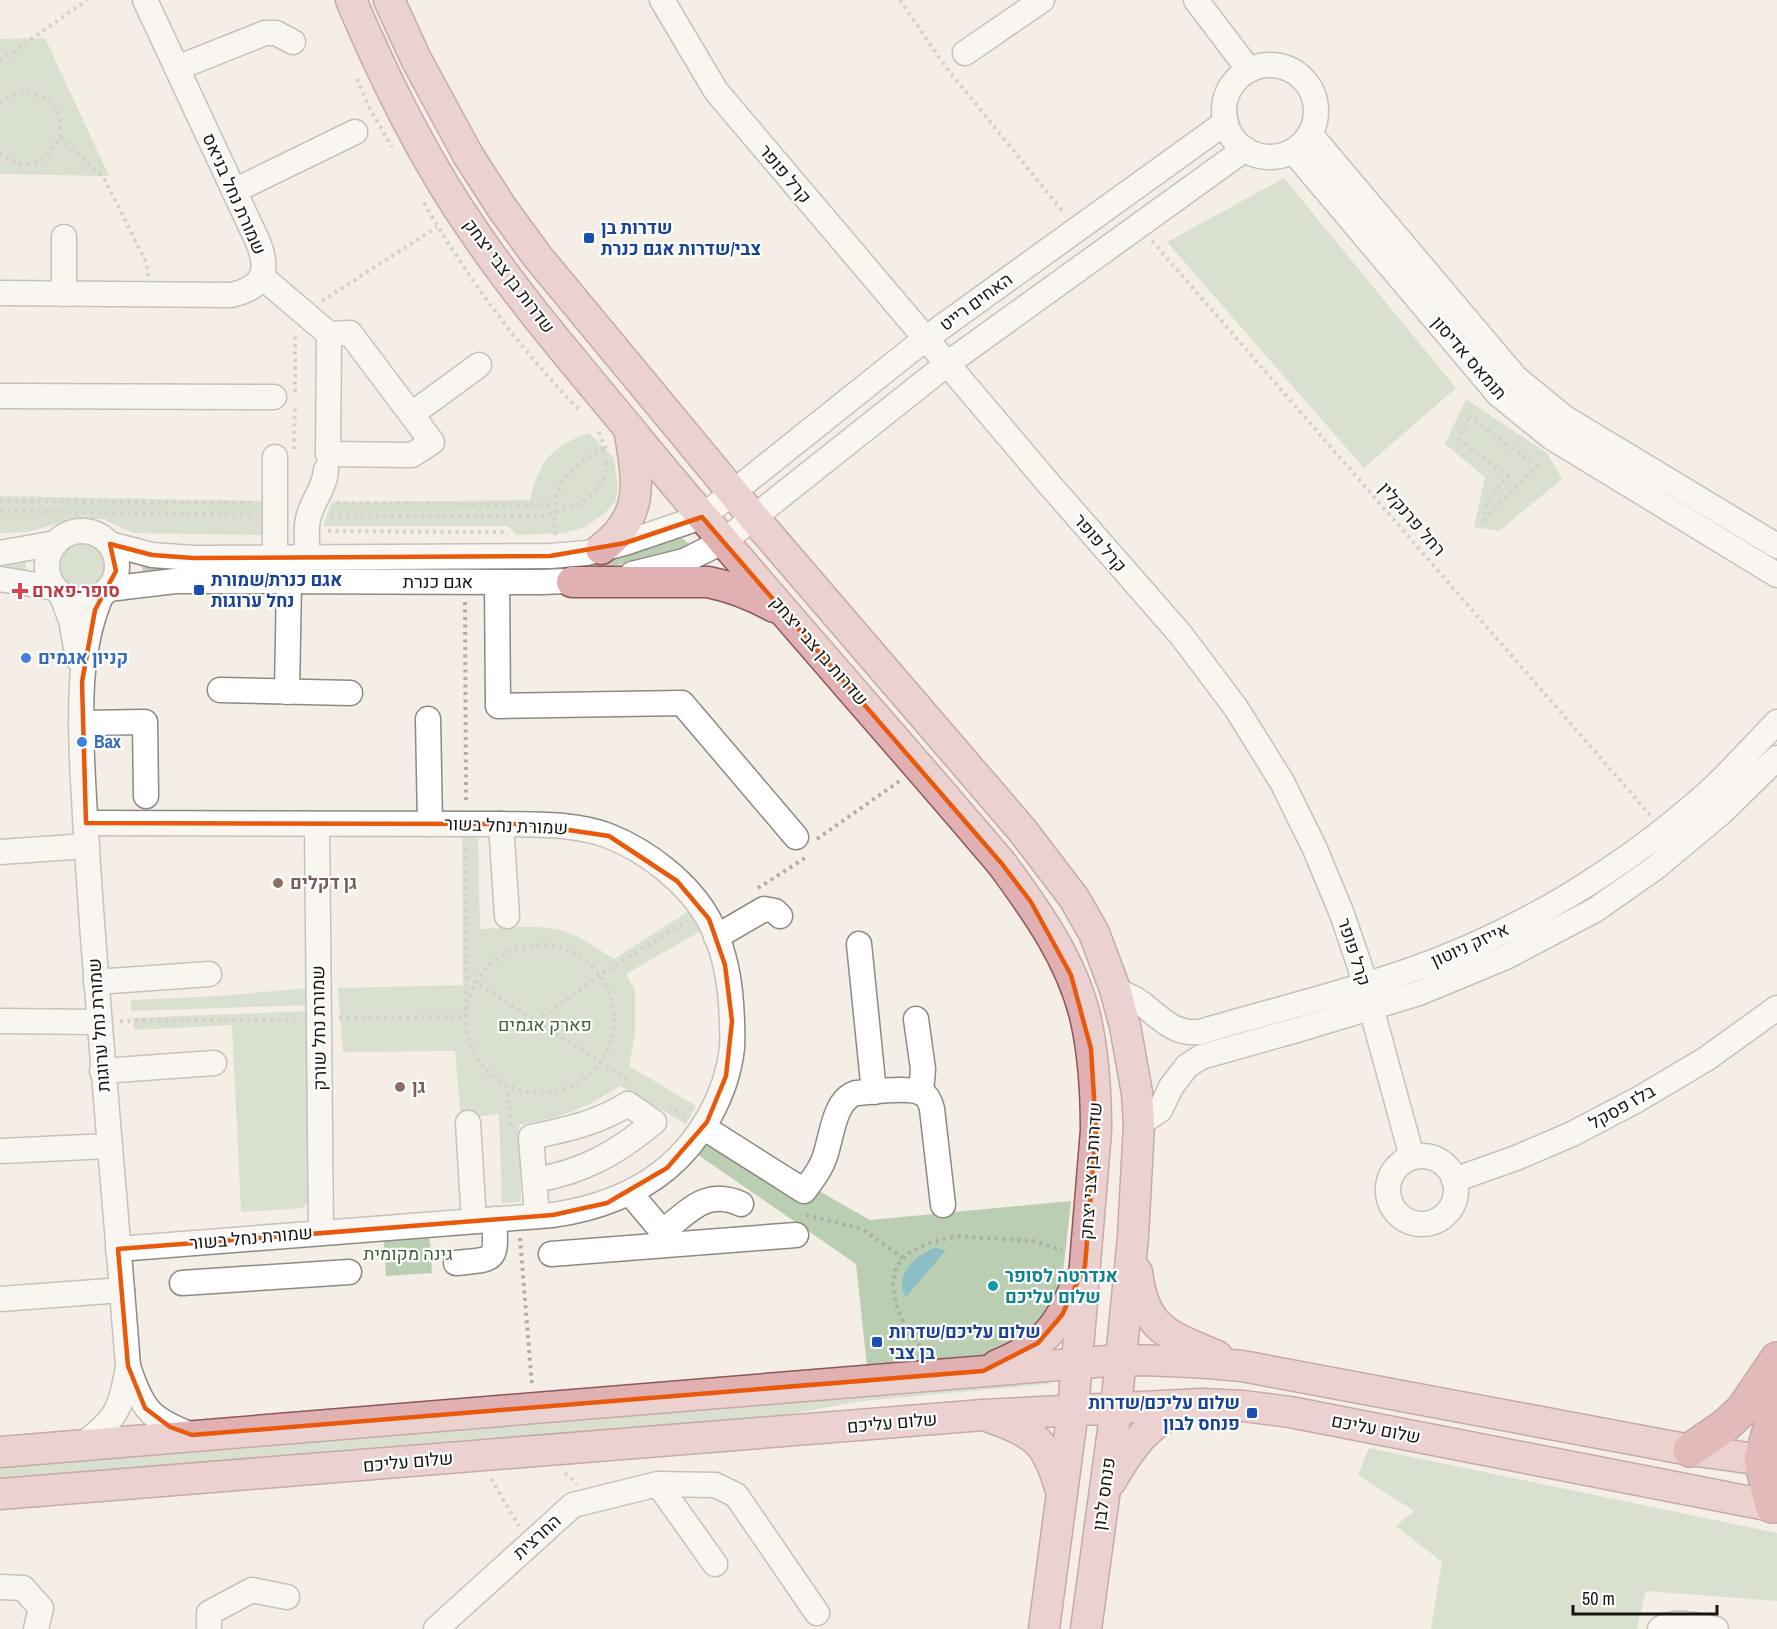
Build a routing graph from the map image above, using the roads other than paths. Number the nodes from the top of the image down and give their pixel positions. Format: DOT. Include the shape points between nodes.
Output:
graph roads {
  1 [pos="146,0"];
  2 [pos="351,0"];
  3 [pos="389,0"];
  4 [pos="662,0"];
  5 [pos="1042,0"];
  6 [pos="1196,0"];
  7 [pos="293,42"];
  8 [pos="965,53"];
  9 [pos="177,68"];
  10 [pos="1249,70"];
  11 [pos="1226,122"];
  12 [pos="355,132"];
  13 [pos="1310,134"];
  14 [pos="1245,149"];
  15 [pos="1293,151"];
  16 [pos="234,191"];
  17 [pos="64,237"];
  18 [pos="262,277"];
  19 [pos="0,293"];
  20 [pos="64,294"];
  21 [pos="329,334"];
  22 [pos="925,339"];
  23 [pos="947,364"];
  24 [pos="479,365"];
  25 [pos="0,396"];
  26 [pos="274,397"];
  27 [pos="412,414"];
  28 [pos="615,441"];
  29 [pos="284,457"];
  30 [pos="326,470"];
  31 [pos="732,492"];
  32 [pos="702,517"];
  33 [pos="754,519"];
  34 [pos="724,541"];
  35 [pos="56,543"];
  36 [pos="110,544"];
  37 [pos="1777,546"];
  38 [pos="601,549"];
  39 [pos="0,553"];
  40 [pos="275,558"];
  41 [pos="308,558"];
  42 [pos="1777,575"];
  43 [pos="0,579"];
  44 [pos="289,581"];
  45 [pos="497,582"];
  46 [pos="572,582"];
  47 [pos="58,591"];
  48 [pos="105,591"];
  49 [pos="788,616"];
  50 [pos="81,682"];
  51 [pos="220,690"];
  52 [pos="287,692"];
  53 [pos="350,693"];
  54 [pos="428,719"];
  55 [pos="1777,722"];
  56 [pos="81,723"];
  57 [pos="1777,759"];
  58 [pos="146,796"];
  59 [pos="317,824"];
  60 [pos="430,824"];
  61 [pos="501,824"];
  62 [pos="86,835"];
  63 [pos="796,837"];
  64 [pos="0,852"];
  65 [pos="507,916"];
  66 [pos="780,916"];
  67 [pos="716,937"];
  68 [pos="859,944"];
  69 [pos="209,974"];
  70 [pos="96,982"];
  71 [pos="1364,985"];
  72 [pos="1115,989"];
  73 [pos="1371,1008"];
  74 [pos="1777,1008"];
  75 [pos="916,1020"];
  76 [pos="0,1021"];
  77 [pos="99,1022"];
  78 [pos="214,1063"];
  79 [pos="102,1071"];
  80 [pos="874,1092"];
  81 [pos="921,1093"];
  82 [pos="468,1123"];
  83 [pos="1139,1124"];
  84 [pos="703,1127"];
  85 [pos="109,1146"];
  86 [pos="0,1151"];
  87 [pos="1412,1157"];
  88 [pos="535,1180"];
  89 [pos="1454,1180"];
  90 [pos="630,1193"];
  91 [pos="741,1204"];
  92 [pos="943,1204"];
  93 [pos="528,1217"];
  94 [pos="484,1220"];
  95 [pos="321,1233"];
  96 [pos="796,1235"];
  97 [pos="1133,1236"];
  98 [pos="250,1238"];
  99 [pos="668,1238"];
  100 [pos="118,1249"];
  101 [pos="551,1254"];
  102 [pos="1085,1262"];
  103 [pos="456,1263"];
  104 [pos="349,1272"];
  105 [pos="255,1278"];
  106 [pos="182,1283"];
  107 [pos="122,1290"];
  108 [pos="0,1299"];
  109 [pos="1777,1359"];
  110 [pos="1120,1360"];
  111 [pos="1077,1364"];
  112 [pos="128,1366"];
  113 [pos="1242,1366"];
  114 [pos="983,1371"];
  115 [pos="1777,1403"];
  116 [pos="1202,1404"];
  117 [pos="1116,1408"];
  118 [pos="1073,1410"];
  119 [pos="983,1415"];
  120 [pos="192,1435"];
  121 [pos="82,1445"];
  122 [pos="1690,1450"];
  123 [pos="0,1452"];
  124 [pos="1769,1461"];
  125 [pos="658,1485"];
  126 [pos="1104,1491"];
  127 [pos="0,1494"];
  128 [pos="1062,1495"];
  129 [pos="1775,1503"];
  130 [pos="715,1564"];
  131 [pos="0,1587"];
  132 [pos="287,1597"];
  133 [pos="817,1613"];
  134 [pos="36,1629"];
  135 [pos="209,1629"];
  136 [pos="436,1629"];
  137 [pos="1044,1629"];
  138 [pos="1086,1629"];
  139 [pos="1660,1629"];
  140 [pos="1716,1629"];
  1 -- 9 [label="street, שמורת נחל בניאס"];
  2 -- 28 [label="main road, שדרות בן צבי יצחק" via="406,119 470,226"];
  3 -- 31 [label="main road, שדרות בן צבי יצחק" via="442,109 502,208 537,256"];
  4 -- 22 [label="street, קרל פופר" via="716,92"];
  5 -- 8 [label="street"];
  6 -- 10 [label="street"];
  7 -- 9 [label="street" via="276,33 265,33"];
  9 -- 16 [label="street, שמורת נחל בניאס"];
  10 -- 11 [label="street" via="1235,81 1227,96"];
  10 -- 13 [label="street" via="1267,65 1285,67 1301,76 1312,91 1317,108"];
  11 -- 14 [label="street"];
  11 -- 22 [label="street, האחים רייט"];
  12 -- 16 [label="street"];
  13 -- 15 [label="street"];
  13 -- 37 [label="street, תומאס אדיסון" via="1516,378 1565,417"];
  14 -- 15 [label="street" via="1274,157"];
  14 -- 23 [label="street, האחים רייט"];
  15 -- 42 [label="street, תומאס אדיסון" via="1500,396 1551,437"];
  16 -- 18 [label="street, שמורת נחל בניאס" via="263,254"];
  17 -- 20 [label="street"];
  18 -- 20 [label="street, שמורת נחל בניאס" via="243,293 231,295"];
  18 -- 21 [label="street"];
  19 -- 20 [label="street, שמורת נחל בניאס"];
  21 -- 27 [label="street" via="350,333"];
  21 -- 27 [label="street" via="328,454 412,455 432,442"];
  22 -- 23 [label="street, קרל פופר"];
  22 -- 31 [label="street, האחים רייט"];
  23 -- 33 [label="street, האחים רייט"];
  23 -- 71 [label="street, קרל פופר" via="1181,635 1236,708 1282,782 1315,849 1342,914"];
  24 -- 27 [label="street"];
  25 -- 26 [label="street"];
  28 -- 32 [label="main road, שדרות בן צבי יצחק"];
  28 -- 38 [label="main road" via="635,468 636,489 627,523"];
  29 -- 40 [label="street" via="274,516"];
  30 -- 41 [label="street" via="324,486 308,523"];
  31 -- 32 [label="street, אגם כנרת"];
  31 -- 33 [label="main road, שדרות בן צבי יצחק"];
  32 -- 34 [label="main road, שדרות בן צבי יצחק"];
  32 -- 38 [label="street, אגם כנרת"];
  33 -- 34 [label="street, אגם כנרת"];
  33 -- 72 [label="main road, שדרות בן צבי יצחק" via="1047,861 1094,933"];
  34 -- 46 [label="street, אגם כנרת" via="702,554 660,568"];
  34 -- 49 [label="main road, שדרות בן צבי יצחק"];
  35 -- 36 [label="street" via="81,531 93,533"];
  35 -- 39 [label="street"];
  35 -- 47 [label="street" via="47,568"];
  36 -- 40 [label="street, אגם כנרת" via="152,555"];
  36 -- 48 [label="street" via="116,562 113,580"];
  38 -- 41 [label="street, אגם כנרת" via="519,557"];
  40 -- 41 [label="street, אגם כנרת"];
  43 -- 47 [label="street"];
  44 -- 45 [label="street, אגם כנרת"];
  44 -- 48 [label="street, אגם כנרת" via="175,581"];
  44 -- 52 [label="street"];
  45 -- 46 [label="street, אגם כנרת"];
  45 -- 63 [label="street" via="498,706 682,703"];
  46 -- 49 [label="main road" via="708,582 757,597"];
  47 -- 48 [label="street" via="78,600 89,600"];
  47 -- 50 [label="street, שמורת נחל ערוגות" via="75,636"];
  48 -- 50 [label="street, שמורת נחל ערוגות" via="89,631"];
  49 -- 102 [label="main road, שדרות בן צבי יצחק" via="1002,864 1055,943 1071,975 1084,1014 1096,1089 1093,1184"];
  50 -- 56 [label="street, שמורת נחל ערוגות"];
  51 -- 52 [label="street"];
  52 -- 53 [label="street"];
  54 -- 60 [label="street"];
  55 -- 71 [label="street, אייזק ניוטון" via="1712,790 1663,830 1544,911 1465,949"];
  56 -- 58 [label="street" via="145,722"];
  56 -- 62 [label="street, שמורת נחל ערוגות"];
  57 -- 73 [label="street, אייזק ניוטון" via="1655,868 1595,909 1506,957"];
  59 -- 60 [label="street, שמורת נחל בשור"];
  59 -- 62 [label="street, שמורת נחל בשור"];
  59 -- 95 [label="street, שמורת נחל שורק"];
  60 -- 61 [label="street, שמורת נחל בשור"];
  61 -- 65 [label="street"];
  61 -- 67 [label="street, שמורת נחל בשור" via="586,829 633,847 677,881 703,912"];
  62 -- 64 [label="street, שמורת נחל בשור"];
  62 -- 70 [label="street, שמורת נחל ערוגות"];
  66 -- 67 [label="street" via="764,909"];
  67 -- 84 [label="street, שמורת נחל בשור" via="730,991 732,1048 717,1101"];
  68 -- 80 [label="street"];
  69 -- 70 [label="street"];
  70 -- 77 [label="street, שמורת נחל ערוגות"];
  71 -- 72 [label="street, אייזק ניוטון" via="1191,1033 1167,1025 1140,1002"];
  71 -- 73 [label="street, קרל פופר"];
  72 -- 83 [label="main road, שדרות בן צבי יצחק" via="1132,1061"];
  73 -- 83 [label="street, אייזק ניוטון" via="1201,1057 1187,1066 1171,1087 1161,1110"];
  73 -- 87 [label="street, קרל פופר"];
  74 -- 89 [label="street, בלז פסקל" via="1706,1059 1609,1114 1554,1142"];
  75 -- 81 [label="street" via="923,1069"];
  76 -- 77 [label="street"];
  77 -- 79 [label="street, שמורת נחל ערוגות"];
  78 -- 79 [label="street"];
  79 -- 85 [label="street, שמורת נחל ערוגות"];
  80 -- 81 [label="street"];
  80 -- 84 [label="street" via="848,1096 843,1102 825,1158 804,1191"];
  81 -- 92 [label="street" via="928,1097 932,1109"];
  82 -- 94 [label="street"];
  83 -- 97 [label="main road, שדרות בן צבי יצחק"];
  84 -- 90 [label="street, שמורת נחל בשור" via="667,1168"];
  85 -- 86 [label="street"];
  85 -- 100 [label="street, שמורת נחל ערוגות"];
  87 -- 89 [label="street" via="1433,1157 1445,1164"];
  87 -- 89 [label="street" via="1396,1167 1389,1179 1388,1192 1395,1211 1411,1223 1437,1221 1448,1212 1455,1201"];
  88 -- 88 [label="street" via="531,1137 584,1126 628,1104 654,1122 627,1144 586,1167"];
  88 -- 93 [label="street"];
  90 -- 93 [label="street, שמורת נחל בשור" via="580,1211"];
  90 -- 99 [label="street"];
  91 -- 99 [label="street" via="724,1198 705,1200"];
  93 -- 94 [label="street, שמורת נחל בשור"];
  94 -- 95 [label="street, שמורת נחל בשור"];
  94 -- 103 [label="street" via="496,1248 493,1256"];
  95 -- 98 [label="street, שמורת נחל בשור"];
  96 -- 99 [label="street"];
  97 -- 110 [label="main road, שדרות בן צבי יצחק"];
  97 -- 113 [label="main road" via="1139,1285 1149,1316 1179,1339"];
  98 -- 100 [label="street, שמורת נחל בשור"];
  98 -- 105 [label="street"];
  99 -- 101 [label="street"];
  100 -- 107 [label="street, שמורת נחל ערוגות"];
  102 -- 111 [label="main road, שדרות בן צבי יצחק"];
  102 -- 114 [label="main road" via="1052,1330 1019,1356"];
  104 -- 105 [label="street"];
  105 -- 106 [label="street"];
  107 -- 108 [label="street"];
  107 -- 112 [label="street, שמורת נחל ערוגות"];
  109 -- 122 [label="highway" via="1743,1409"];
  110 -- 111 [label="main road, שלום עליכם"];
  110 -- 113 [label="main road, שלום עליכם"];
  110 -- 117 [label="main road, פנחס לבון"];
  111 -- 114 [label="main road, שלום עליכם"];
  111 -- 118 [label="main road"];
  112 -- 120 [label="street, שמורת נחל ערוגות" via="145,1408 170,1427"];
  112 -- 121 [label="street, שמורת נחל ערוגות" via="124,1393 114,1416"];
  113 -- 122 [label="main road, שלום עליכם"];
  114 -- 120 [label="main road, שלום עליכם"];
  115 -- 124 [label="highway"];
  116 -- 117 [label="main road, שלום עליכם"];
  116 -- 126 [label="main road" via="1182,1409 1145,1432 1128,1451"];
  116 -- 129 [label="main road, שלום עליכם" via="1290,1412"];
  117 -- 118 [label="main road, שלום עליכם"];
  117 -- 126 [label="main road, פנחס לבון"];
  118 -- 119 [label="main road, שלום עליכם"];
  118 -- 128 [label="main road"];
  119 -- 127 [label="main road, שלום עליכם"];
  119 -- 128 [label="main road" via="1015,1426 1041,1443"];
  120 -- 121 [label="main road, שלום עליכם"];
  121 -- 123 [label="main road, שלום עליכם"];
  122 -- 124 [label="main road, שלום עליכם"];
  124 -- 129 [label="highway"];
  125 -- 130 [label="street"];
  125 -- 133 [label="street, החרצית" via="714,1485 736,1495"];
  125 -- 136 [label="street, החרצית" via="573,1505"];
  126 -- 138 [label="main road, פנחס לבון"];
  128 -- 137 [label="main road"];
  131 -- 134 [label="street" via="23,1588 41,1608"];
  132 -- 135 [label="street" via="252,1590 209,1613"];
  139 -- 140 [label="street" via="1666,1625"];
}
